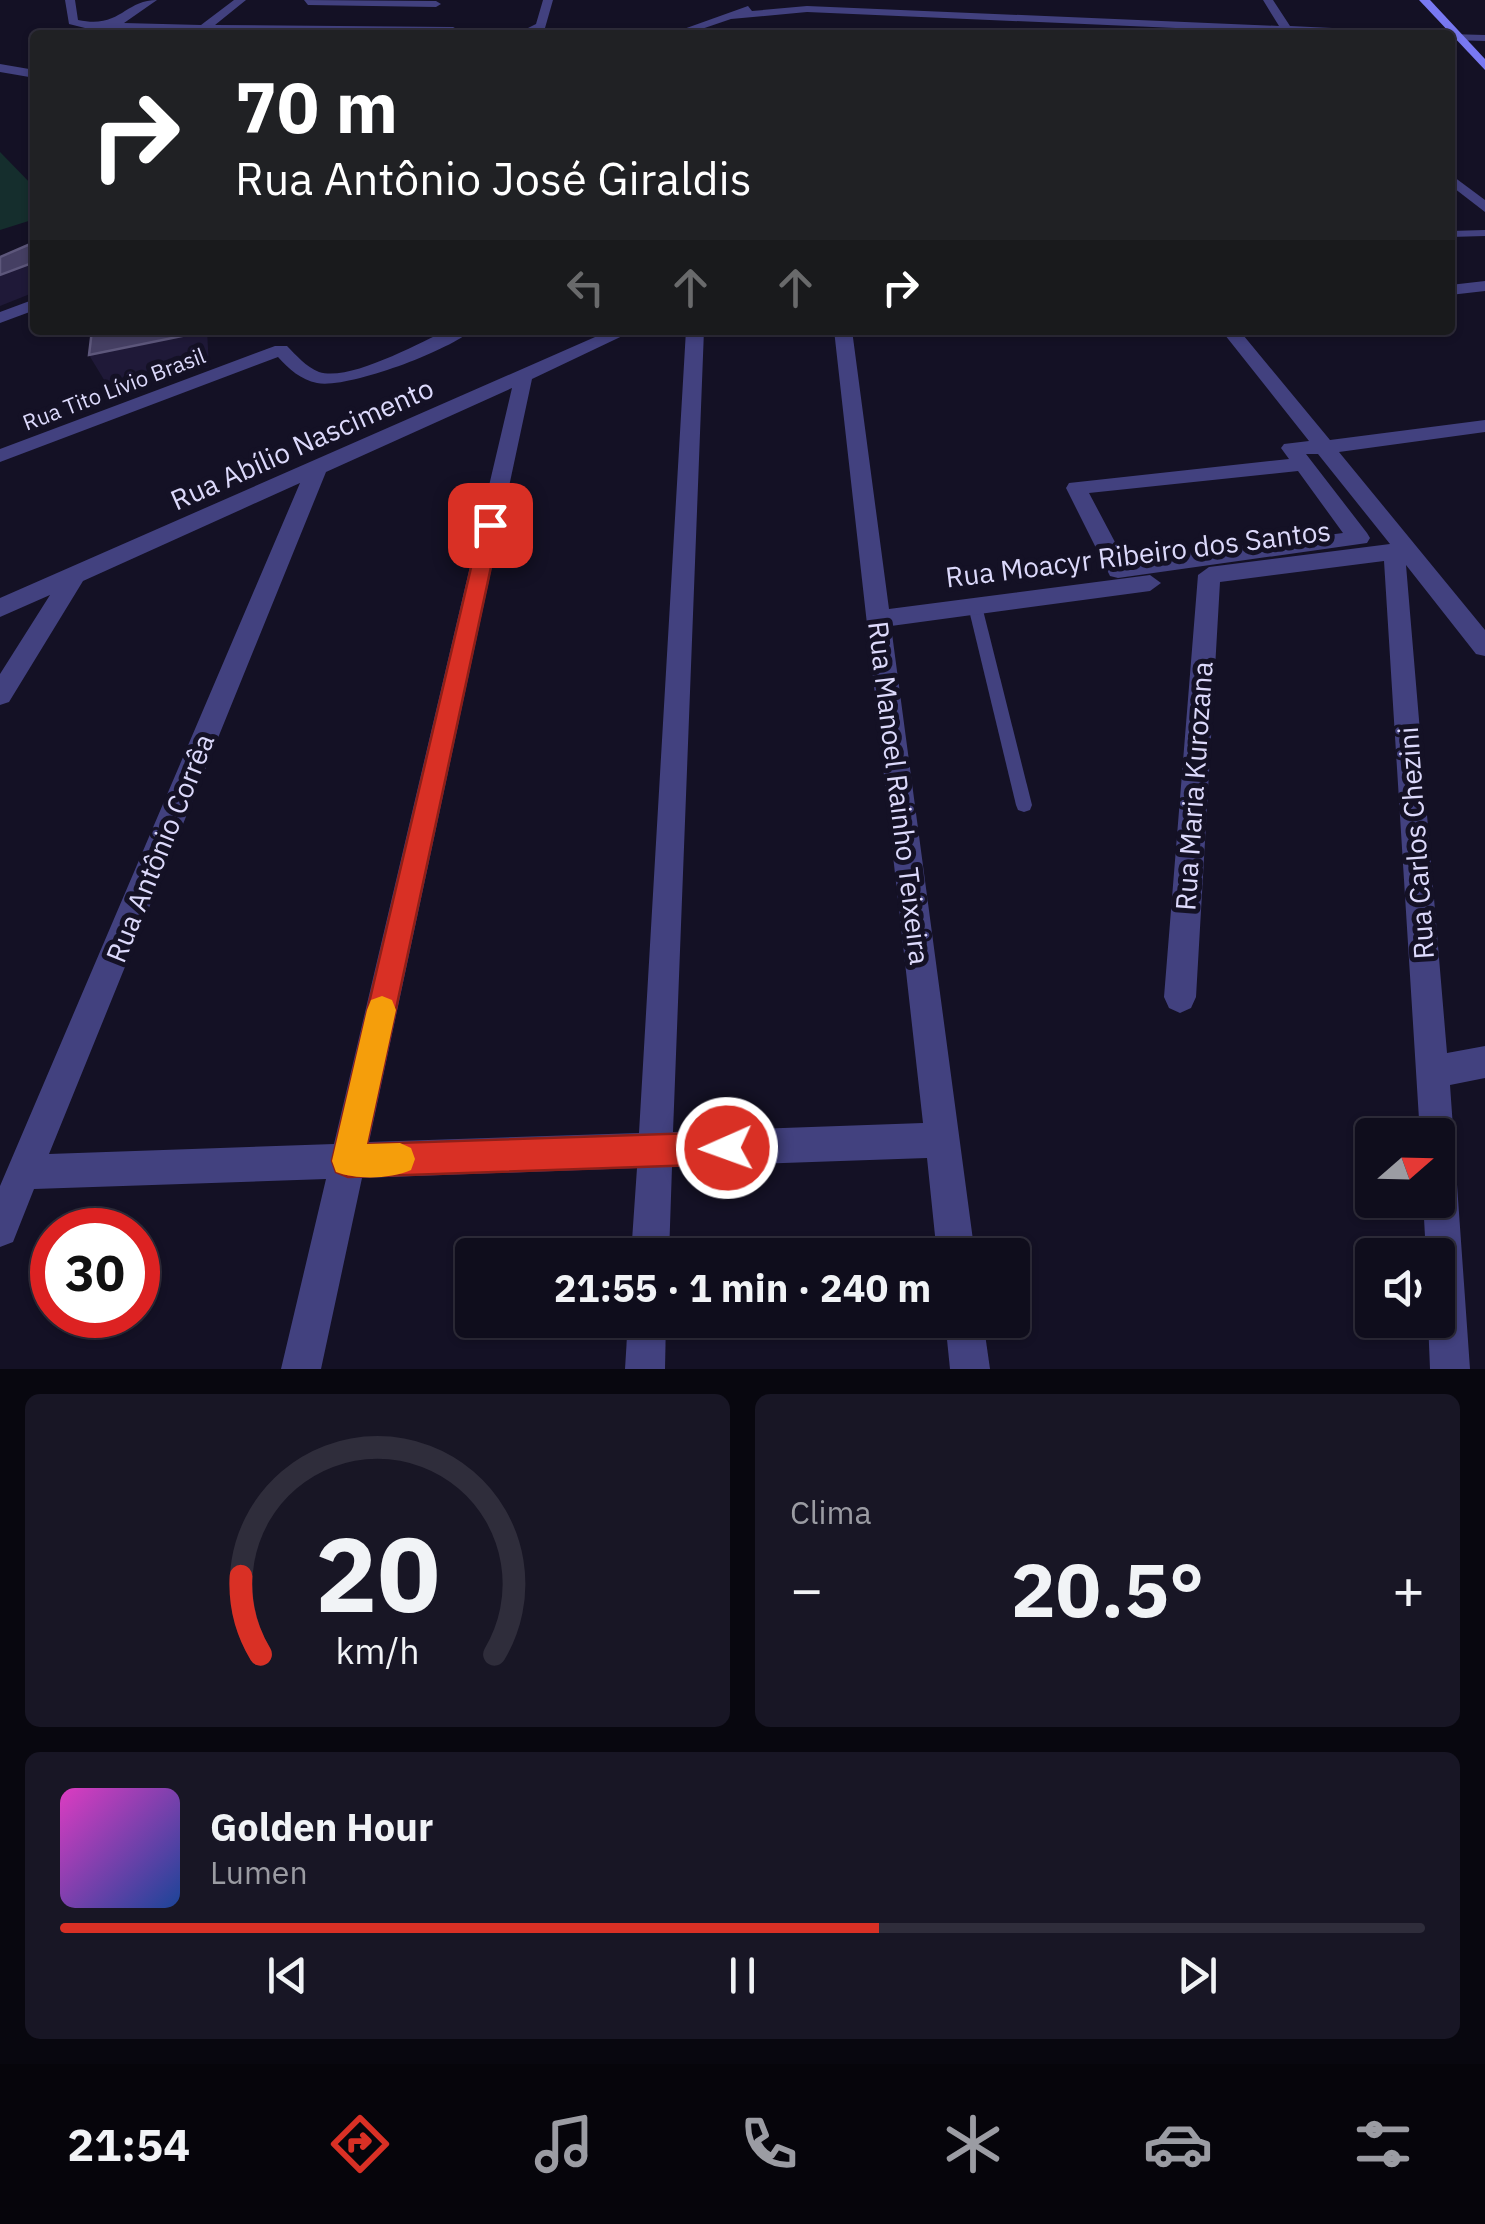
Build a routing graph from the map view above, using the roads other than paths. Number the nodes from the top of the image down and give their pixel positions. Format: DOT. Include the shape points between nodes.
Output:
graph roads {
  1 [pos="70,0"];
  2 [pos="152,0"];
  3 [pos="241,0"];
  4 [pos="548,0"];
  5 [pos="757,0"];
  6 [pos="780,0"];
  7 [pos="950,0"];
  8 [pos="1268,0"];
  9 [pos="1424,0"];
  10 [pos="308,2"];
  11 [pos="435,2"];
  12 [pos="807,9"];
  13 [pos="733,16"];
  14 [pos="1004,17"];
  15 [pos="1130,22"];
  16 [pos="112,25"];
  17 [pos="104,30"];
  18 [pos="174,30"];
  19 [pos="202,30"];
  20 [pos="454,30"];
  21 [pos="532,30"];
  22 [pos="692,30"];
  23 [pos="1119,30"];
  24 [pos="1264,30"];
  25 [pos="1281,30"];
  26 [pos="1448,30"];
  27 [pos="1455,37"];
  28 [pos="1455,38"];
  29 [pos="1485,38"];
  30 [pos="1,64"];
  31 [pos="30,64"];
  32 [pos="1485,66"];
  33 [pos="30,73"];
  34 [pos="1455,182"];
  35 [pos="1485,208"];
  36 [pos="1485,233"];
  37 [pos="1455,234"];
  38 [pos="1485,286"];
  39 [pos="1455,289"];
  40 [pos="30,306"];
  41 [pos="0,318"];
  42 [pos="292,335"];
  43 [pos="451,335"];
  44 [pos="615,335"];
  45 [pos="695,335"];
  46 [pos="844,335"];
  47 [pos="1234,335"];
  48 [pos="281,350"];
  49 [pos="524,375"];
  50 [pos="1485,426"];
  51 [pos="1326,447"];
  52 [pos="0,456"];
  53 [pos="1302,464"];
  54 [pos="318,465"];
  55 [pos="1400,551"];
  56 [pos="74,576"];
  57 [pos="1209,576"];
  58 [pos="975,606"];
  59 [pos="0,608"];
  60 [pos="877,619"];
  61 [pos="1485,647"];
  62 [pos="0,696"];
  63 [pos="1024,805"];
  64 [pos="1180,997"];
  65 [pos="1485,1062"];
  66 [pos="1434,1072"];
  67 [pos="1437,1118"];
  68 [pos="942,1140"];
  69 [pos="656,1150"];
  70 [pos="348,1161"];
  71 [pos="26,1172"];
  72 [pos="1442,1218"];
  73 [pos="0,1230"];
  74 [pos="651,1238"];
  75 [pos="954,1238"];
  76 [pos="646,1338"];
  77 [pos="966,1338"];
  78 [pos="301,1369"];
  79 [pos="645,1369"];
  80 [pos="970,1369"];
  81 [pos="1450,1369"];
  1 -- 16 [label="street" via="73,22"];
  2 -- 16 [label="street"];
  3 -- 19 [label="street"];
  4 -- 21 [label="street" via="542,26"];
  5 -- 13 [label="street"];
  6 -- 12 [label="street"];
  7 -- 14 [label="street"];
  8 -- 25 [label="street"];
  9 -- 26 [label="street"];
  10 -- 11 [label="street"];
  11 -- 20 [label="street"];
  12 -- 13 [label="street"];
  12 -- 14 [label="street" via="858,17"];
  13 -- 22 [label="street"];
  14 -- 15 [label="street"];
  15 -- 23 [label="street"];
  15 -- 24 [label="street"];
  16 -- 17 [label="street"];
  16 -- 18 [label="street"];
  27 -- 29 [label="street"];
  28 -- 32 [label="street"];
  30 -- 31 [label="street"];
  30 -- 33 [label="street"];
  34 -- 35 [label="street"];
  36 -- 37 [label="lane"];
  38 -- 39 [label="street"];
  40 -- 41 [label="street"];
  42 -- 48 [label="street"];
  43 -- 48 [label="street" via="346,377 308,374"];
  44 -- 49 [label="street, Rua Abílio Nascimento"];
  45 -- 69 [label="street"];
  46 -- 60 [label="street, Rua Manoel Rainho Teixeira"];
  47 -- 51 [label="street"];
  48 -- 52 [label="street, Rua Tito Lívio Brasil"];
  49 -- 54 [label="street, Rua Abílio Nascimento"];
  49 -- 70 [label="street"];
  50 -- 51 [label="street"];
  51 -- 53 [label="street" via="1292,448"];
  51 -- 55 [label="street"];
  53 -- 53 [label="street" via="1359,538 1118,570 1076,488"];
  54 -- 56 [label="street, Rua Abílio Nascimento"];
  54 -- 71 [label="street, Rua Antônio Corrêa"];
  55 -- 57 [label="street, Rua Moacyr Ribeiro dos Santos"];
  55 -- 61 [label="street"];
  55 -- 66 [label="street, Rua Carlos Chezini"];
  56 -- 59 [label="street, Rua Abílio Nascimento"];
  56 -- 62 [label="street"];
  57 -- 58 [label="street, Rua Moacyr Ribeiro dos Santos"];
  57 -- 64 [label="street, Rua Maria Kurozana"];
  58 -- 60 [label="street, Rua Moacyr Ribeiro dos Santos"];
  58 -- 63 [label="lane"];
  60 -- 68 [label="street, Rua Manoel Rainho Teixeira"];
  65 -- 66 [label="street"];
  66 -- 67 [label="street, Rua Carlos Chezini"];
  68 -- 69 [label="street"];
  68 -- 75 [label="street, Rua Manoel Rainho Teixeira"];
  69 -- 70 [label="street"];
  69 -- 74 [label="street"];
  70 -- 71 [label="street"];
  70 -- 78 [label="street"];
  71 -- 73 [label="street, Rua Antônio Corrêa"];
  72 -- 81 [label="street, Rua Carlos Chezini"];
  76 -- 79 [label="street"];
  77 -- 80 [label="street"];
}
